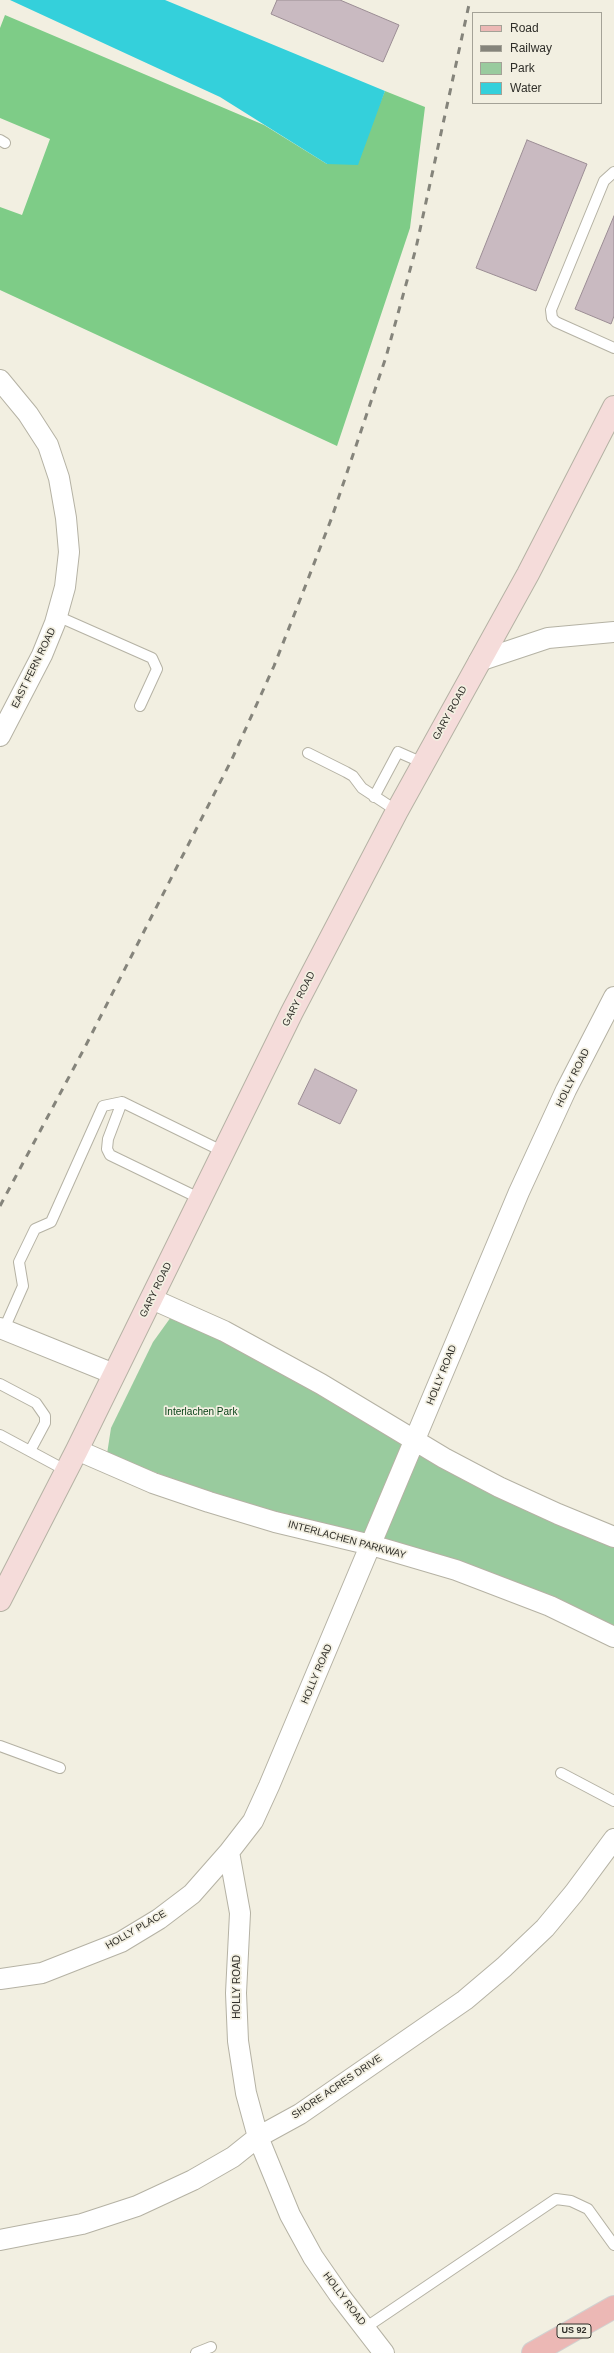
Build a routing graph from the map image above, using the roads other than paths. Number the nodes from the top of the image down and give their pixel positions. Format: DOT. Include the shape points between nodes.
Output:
graph roads {
  1 [pos="614,172"];
  2 [pos="614,348"];
  3 [pos="0,380"];
  4 [pos="614,406"];
  5 [pos="57,616"];
  6 [pos="614,632"];
  7 [pos="479,661"];
  8 [pos="140,706"];
  9 [pos="0,736"];
  10 [pos="308,753"];
  11 [pos="423,762"];
  12 [pos="374,797"];
  13 [pos="397,811"];
  14 [pos="614,996"];
  15 [pos="122,1102"];
  16 [pos="224,1152"];
  17 [pos="201,1199"];
  18 [pos="152,1299"];
  19 [pos="2,1328"];
  20 [pos="114,1374"];
  21 [pos="0,1384"];
  22 [pos="0,1435"];
  23 [pos="414,1441"];
  24 [pos="77,1450"];
  25 [pos="30,1451"];
  26 [pos="67,1471"];
  27 [pos="614,1537"];
  28 [pos="371,1545"];
  29 [pos="0,1600"];
  30 [pos="614,1637"];
  31 [pos="0,1746"];
  32 [pos="60,1768"];
  33 [pos="561,1773"];
  34 [pos="614,1801"];
  35 [pos="614,1839"];
  36 [pos="229,1852"];
  37 [pos="0,1979"];
  38 [pos="258,2137"];
  39 [pos="0,2240"];
  40 [pos="614,2245"];
  41 [pos="614,2307"];
  42 [pos="366,2328"];
  43 [pos="211,2347"];
  44 [pos="196,2353"];
  45 [pos="384,2353"];
  46 [pos="533,2353"];
  1 -- 2 [label="lane" via="604,181 551,310 552,318 556,322"];
  3 -- 5 [label="street, EAST FERN ROAD" via="28,414 48,445 59,478 69,552 65,587"];
  4 -- 7 [label="main road, GARY ROAD" via="528,574"];
  5 -- 8 [label="lane" via="152,658 157,669"];
  5 -- 9 [label="street, EAST FERN ROAD" via="42,655"];
  6 -- 7 [label="street" via="548,638"];
  7 -- 11 [label="main road, GARY ROAD"];
  10 -- 12 [label="lane" via="346,772"];
  11 -- 12 [label="lane" via="398,752"];
  11 -- 13 [label="main road, GARY ROAD"];
  12 -- 13 [label="lane"];
  13 -- 16 [label="main road, GARY ROAD" via="292,1012"];
  14 -- 23 [label="street, HOLLY ROAD" via="566,1090 519,1192"];
  15 -- 16 [label="lane"];
  15 -- 17 [label="lane" via="108,1139 107,1150 110,1155"];
  15 -- 19 [label="lane" via="103,1106 51,1222 35,1230 19,1262 23,1286"];
  16 -- 17 [label="main road, GARY ROAD"];
  17 -- 18 [label="main road, GARY ROAD"];
  18 -- 20 [label="main road, GARY ROAD"];
  18 -- 23 [label="street" via="231,1335 321,1384"];
  19 -- 20 [label="street"];
  20 -- 24 [label="main road, GARY ROAD"];
  21 -- 25 [label="lane" via="36,1403 45,1416 45,1423"];
  22 -- 25 [label="lane"];
  23 -- 27 [label="street" via="499,1486"];
  23 -- 28 [label="street, HOLLY ROAD"];
  24 -- 26 [label="main road, GARY ROAD"];
  24 -- 28 [label="street, INTERLACHEN PARKWAY" via="153,1483 209,1502 275,1522"];
  25 -- 26 [label="lane"];
  26 -- 29 [label="main road, GARY ROAD"];
  28 -- 30 [label="street, INTERLACHEN PARKWAY" via="456,1570 550,1606"];
  28 -- 36 [label="street, HOLLY ROAD" via="253,1821"];
  31 -- 32 [label="lane"];
  33 -- 34 [label="lane"];
  35 -- 38 [label="street, SHORE ACRES DRIVE" via="545,1928 465,2000 300,2114"];
  36 -- 37 [label="street, HOLLY PLACE" via="192,1894 159,1919 121,1942 42,1972"];
  36 -- 38 [label="street, HOLLY ROAD" via="240,1913 237,1952 238,2040 246,2093"];
  38 -- 39 [label="street, SHORE ACRES DRIVE" via="233,2157 193,2180 137,2206 82,2224"];
  38 -- 42 [label="street, HOLLY ROAD" via="290,2215 313,2257"];
  40 -- 42 [label="lane" via="588,2209 571,2201 556,2199"];
  41 -- 46 [label="main road, US 92"];
  42 -- 45 [label="street, HOLLY ROAD"];
  43 -- 44 [label="lane"];
}
